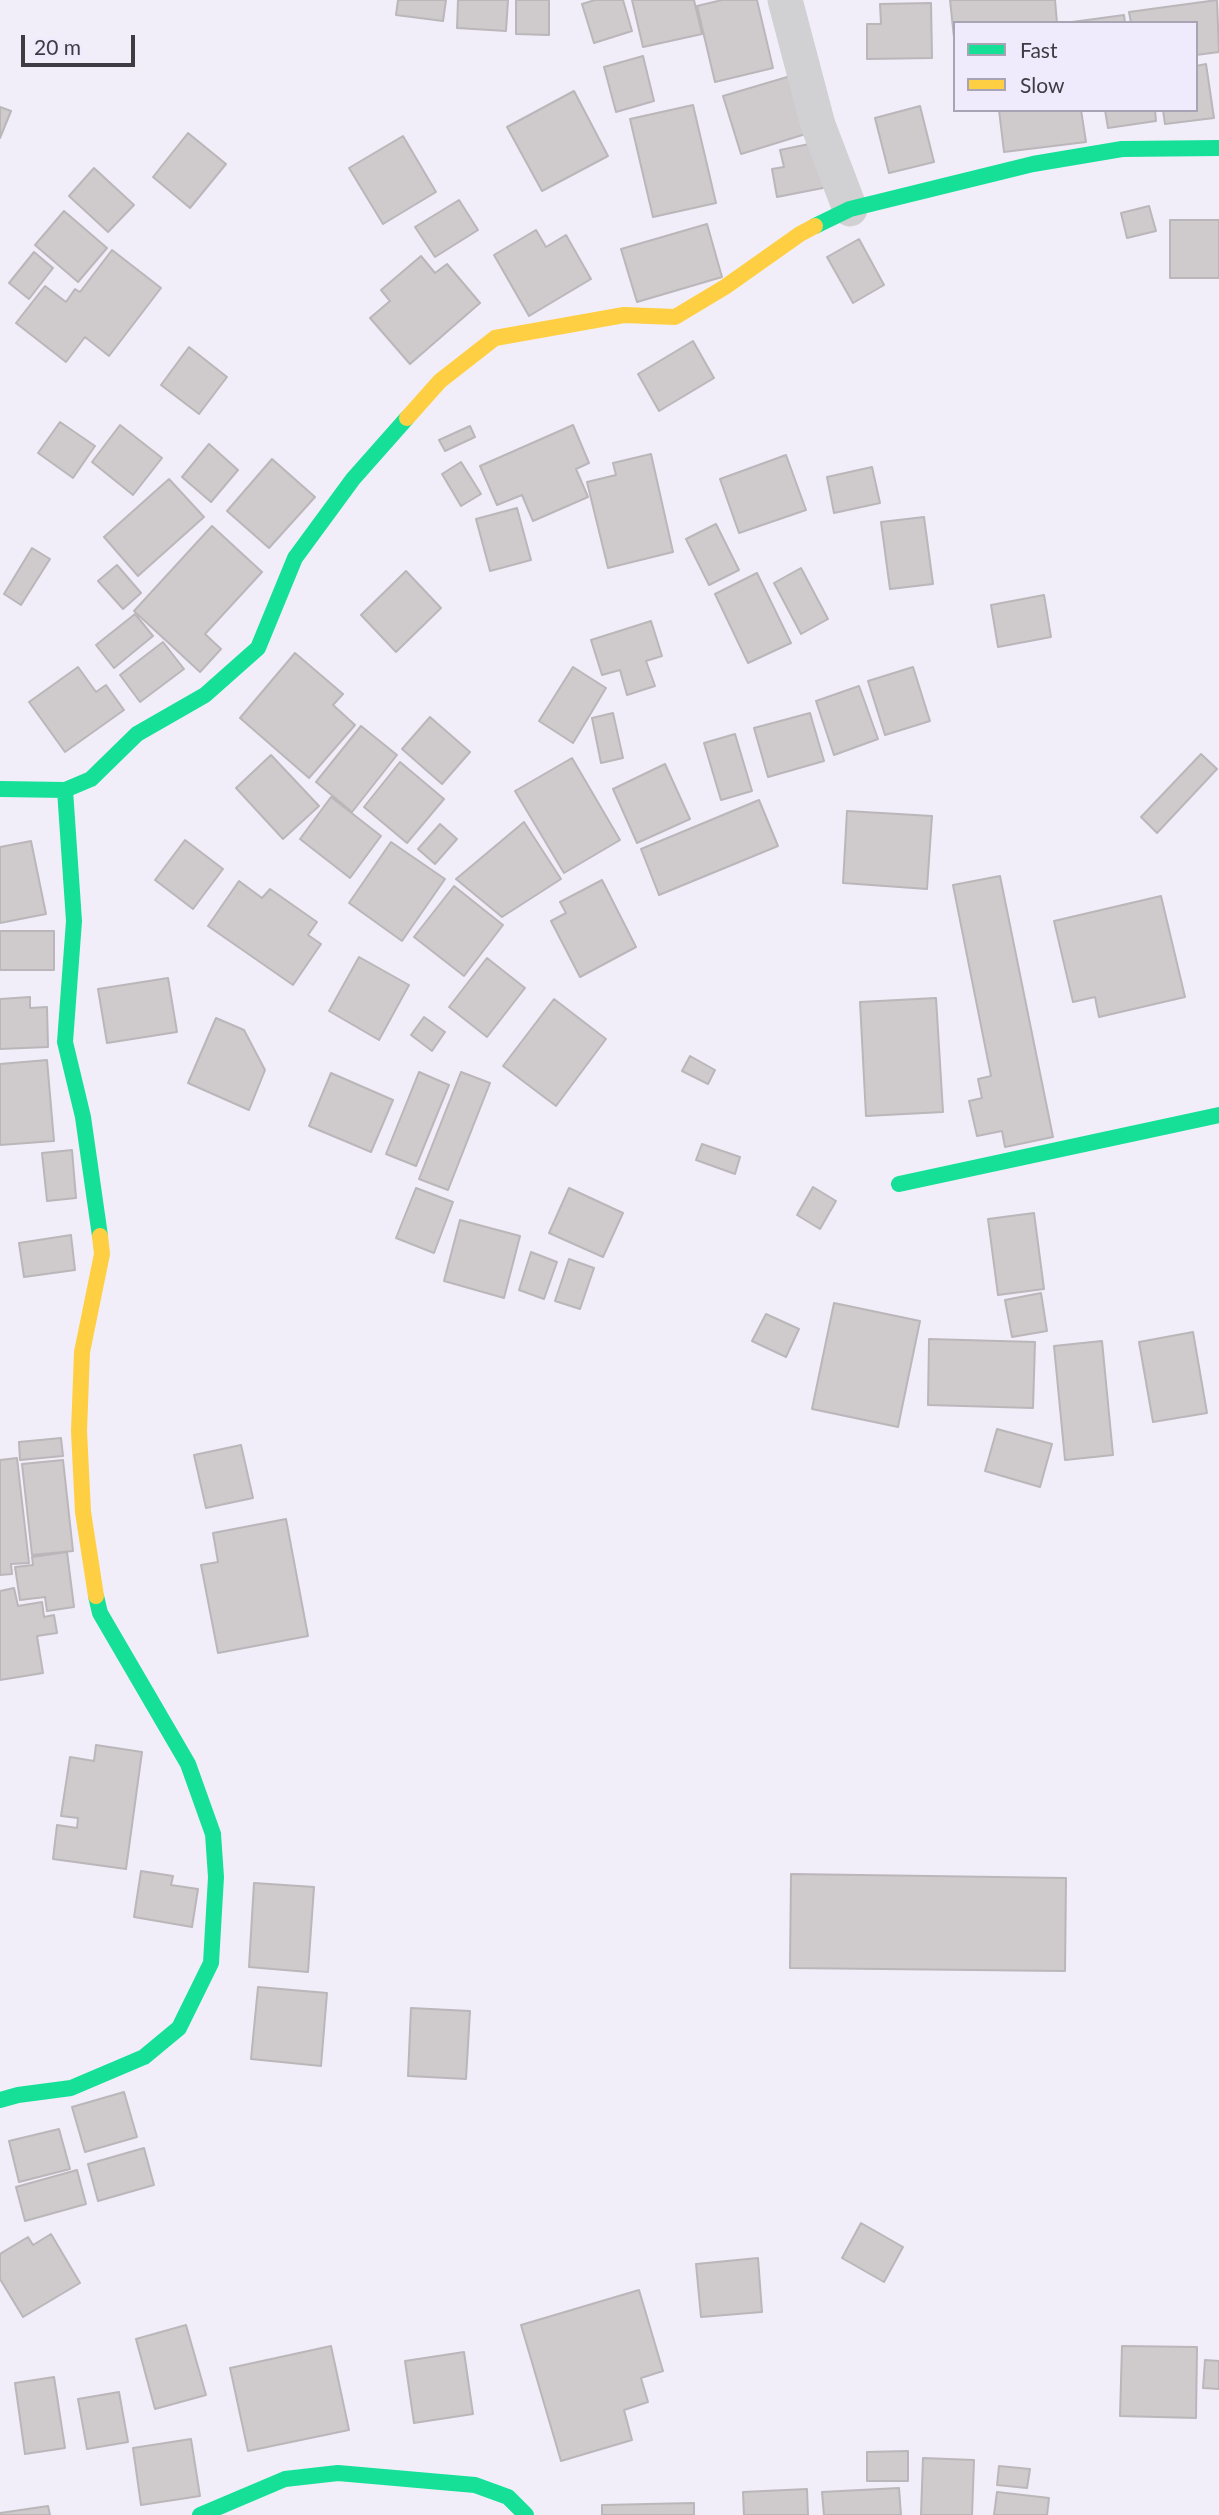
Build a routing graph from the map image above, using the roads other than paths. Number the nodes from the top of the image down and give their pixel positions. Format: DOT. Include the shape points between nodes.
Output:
graph roads {
  1 [pos="785,0"];
  2 [pos="1219,148"];
  3 [pos="850,209"];
  4 [pos="0,789"];
  5 [pos="65,790"];
  6 [pos="1219,1115"];
  7 [pos="899,1184"];
  8 [pos="0,2100"];
  9 [pos="200,2515"];
  10 [pos="526,2515"];
  1 -- 3 [label="street" via="818,125"];
  2 -- 3 [label="street" via="1122,149 1046,162"];
  3 -- 5 [label="street" via="800,234 674,317 624,315 495,338 440,381 353,479 295,558 258,648 205,695 137,734 91,779"];
  4 -- 5 [label="street"];
  5 -- 8 [label="street" via="74,922 65,1042 83,1117 102,1254 82,1352 79,1431 91,1573 100,1613 188,1764 214,1834 216,1877 211,1963 178,2028 144,2057 71,2088"];
  6 -- 7 [label="street"];
  9 -- 10 [label="street" via="285,2479 338,2473 475,2485 508,2497"];
}
